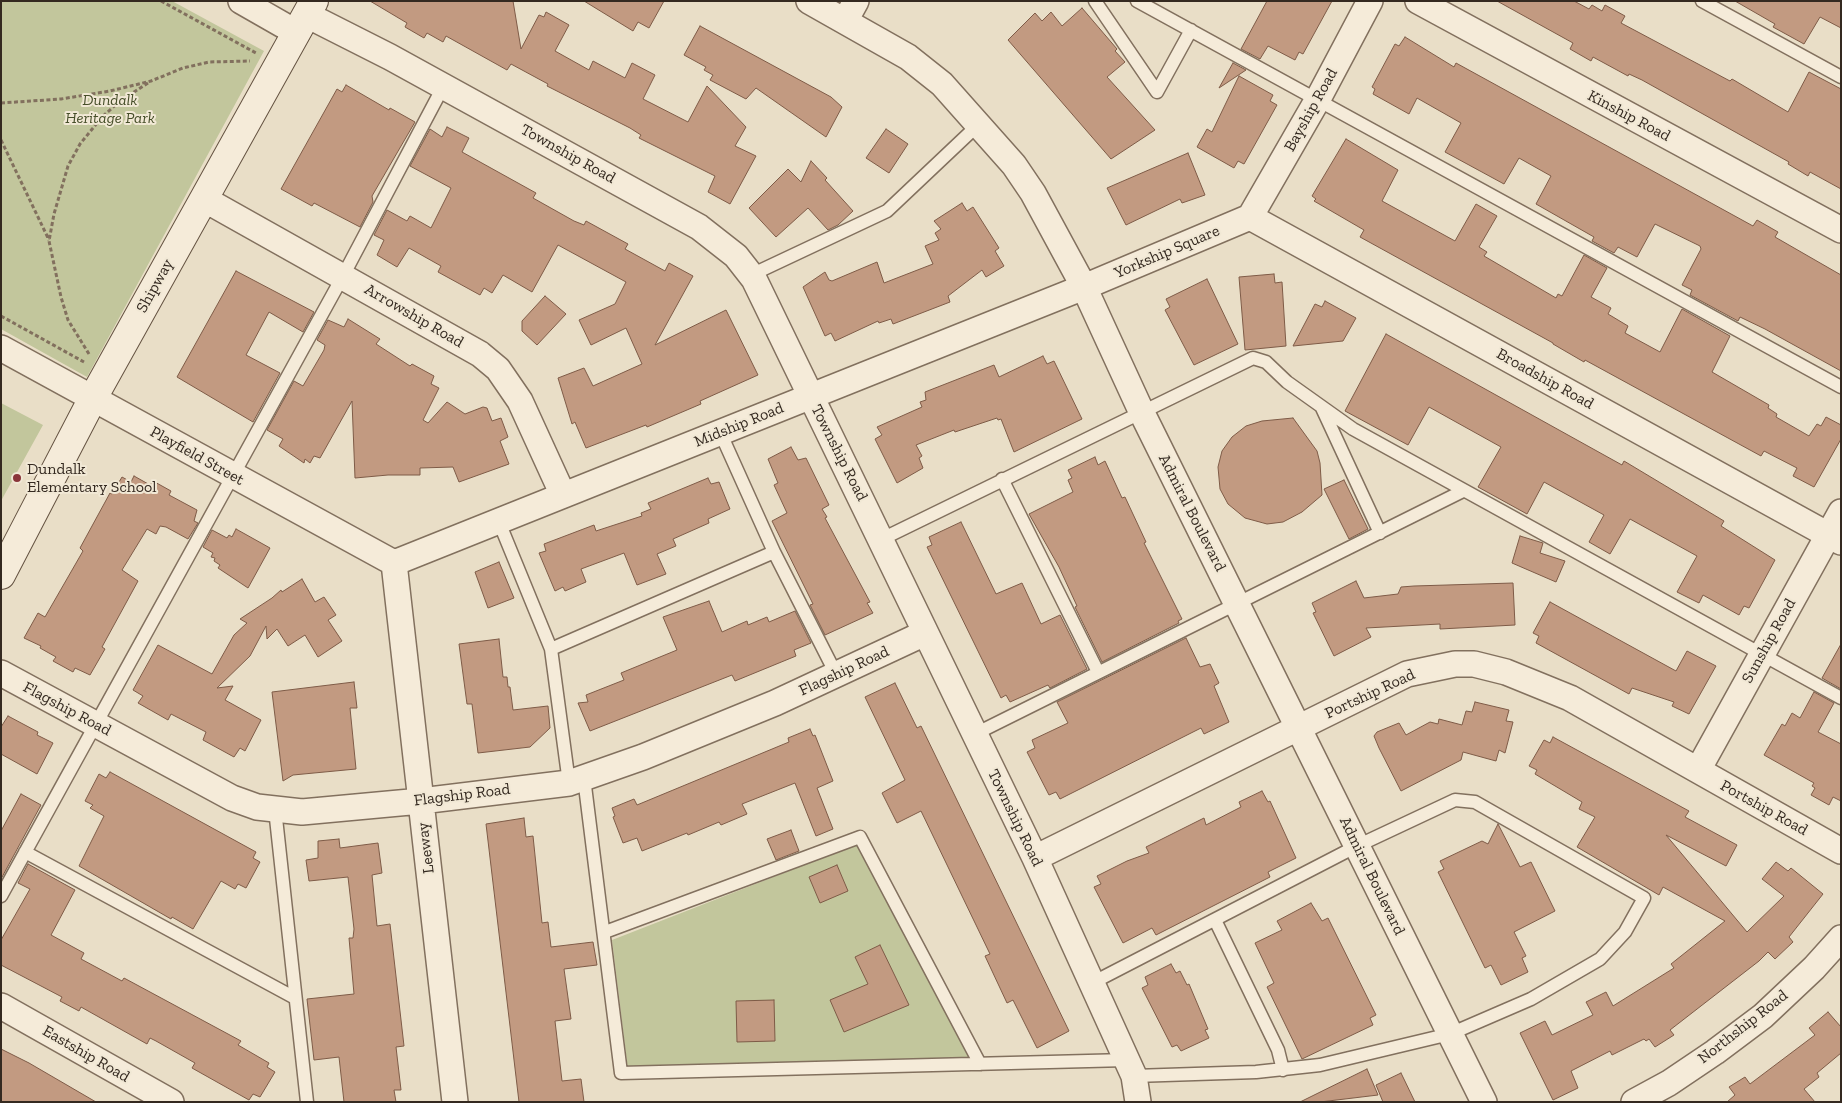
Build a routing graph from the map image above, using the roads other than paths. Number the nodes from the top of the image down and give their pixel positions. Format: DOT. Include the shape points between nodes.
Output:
graph roads {
  1 [pos="241,1"];
  2 [pos="809,1"];
  3 [pos="1095,1"];
  4 [pos="1137,1"];
  5 [pos="1370,1"];
  6 [pos="1418,1"];
  7 [pos="1702,1"];
  8 [pos="850,11"];
  9 [pos="306,16"];
  10 [pos="1191,30"];
  11 [pos="1841,77"];
  12 [pos="443,87"];
  13 [pos="1318,99"];
  14 [pos="979,124"];
  15 [pos="204,199"];
  16 [pos="1250,217"];
  17 [pos="1841,230"];
  18 [pos="751,275"];
  19 [pos="344,276"];
  20 [pos="1084,287"];
  21 [pos="1,348"];
  22 [pos="1841,387"];
  23 [pos="810,396"];
  24 [pos="93,398"];
  25 [pos="1321,405"];
  26 [pos="1142,413"];
  27 [pos="720,432"];
  28 [pos="234,476"];
  29 [pos="1002,479"];
  30 [pos="1464,491"];
  31 [pos="563,495"];
  32 [pos="1841,512"];
  33 [pos="499,522"];
  34 [pos="1380,532"];
  35 [pos="882,538"];
  36 [pos="1835,538"];
  37 [pos="774,552"];
  38 [pos="394,564"];
  39 [pos="1,575"];
  40 [pos="1238,604"];
  41 [pos="925,633"];
  42 [pos="550,649"];
  43 [pos="1761,655"];
  44 [pos="1098,672"];
  45 [pos="1,673"];
  46 [pos="836,674"];
  47 [pos="1841,698"];
  48 [pos="95,724"];
  49 [pos="1300,727"];
  50 [pos="974,734"];
  51 [pos="1698,770"];
  52 [pos="576,780"];
  53 [pos="421,801"];
  54 [pos="275,809"];
  55 [pos="1357,846"];
  56 [pos="1841,851"];
  57 [pos="25,852"];
  58 [pos="1035,858"];
  59 [pos="1,896"];
  60 [pos="1215,920"];
  61 [pos="605,932"];
  62 [pos="1841,938"];
  63 [pos="1092,983"];
  64 [pos="295,998"];
  65 [pos="1,1006"];
  66 [pos="1450,1034"];
  67 [pos="980,1064"];
  68 [pos="1131,1068"];
  69 [pos="1283,1070"];
  70 [pos="170,1102"];
  71 [pos="307,1102"];
  72 [pos="455,1102"];
  73 [pos="1138,1102"];
  74 [pos="1484,1102"];
  75 [pos="1634,1102"];
  1 -- 9 [label="street, Township Road"];
  2 -- 8 [label="street, Admiral Boulevard"];
  3 -- 10 [label="lane" via="1157,92"];
  4 -- 10 [label="lane"];
  5 -- 13 [label="street, Bayship Road"];
  6 -- 17 [label="street, Kinship Road"];
  7 -- 11 [label="lane"];
  8 -- 14 [label="street, Admiral Boulevard" via="942,84"];
  9 -- 12 [label="street, Township Road"];
  9 -- 15 [label="street, Shipway"];
  10 -- 13 [label="lane"];
  12 -- 18 [label="street, Township Road" via="699,227 736,256"];
  12 -- 19 [label="lane"];
  13 -- 16 [label="street, Bayship Road"];
  13 -- 22 [label="lane"];
  14 -- 18 [label="lane" via="886,211"];
  14 -- 20 [label="street, Admiral Boulevard" via="1033,192"];
  15 -- 19 [label="street, Arrowship Road"];
  15 -- 24 [label="street, Shipway"];
  16 -- 20 [label="street, Yorkship Square"];
  16 -- 36 [label="street, Broadship Road"];
  18 -- 23 [label="street, Township Road"];
  19 -- 28 [label="lane"];
  19 -- 31 [label="street, Arrowship Road" via="480,354 498,369 520,400"];
  20 -- 23 [label="street, Midship Road"];
  20 -- 26 [label="street, Admiral Boulevard"];
  21 -- 24 [label="street, Playfield Street"];
  23 -- 27 [label="street, Midship Road"];
  23 -- 35 [label="street, Township Road"];
  24 -- 28 [label="street, Playfield Street"];
  24 -- 39 [label="street, Shipway"];
  25 -- 26 [label="lane" via="1287,382 1266,362 1253,358"];
  25 -- 30 [label="lane" via="1352,429"];
  25 -- 34 [label="lane"];
  26 -- 29 [label="lane"];
  26 -- 40 [label="street, Admiral Boulevard"];
  27 -- 31 [label="street, Midship Road"];
  27 -- 37 [label="lane"];
  28 -- 38 [label="street, Playfield Street"];
  28 -- 48 [label="lane"];
  29 -- 35 [label="lane"];
  29 -- 44 [label="lane"];
  30 -- 34 [label="lane"];
  30 -- 43 [label="lane"];
  31 -- 33 [label="street, Midship Road"];
  32 -- 36 [label="street, Sunship Road"];
  33 -- 38 [label="street, Midship Road"];
  33 -- 42 [label="lane"];
  34 -- 40 [label="lane"];
  35 -- 41 [label="street, Township Road"];
  36 -- 43 [label="street, Sunship Road"];
  37 -- 42 [label="lane"];
  37 -- 46 [label="lane"];
  38 -- 53 [label="street, Leeway"];
  40 -- 44 [label="lane"];
  40 -- 49 [label="street, Admiral Boulevard"];
  41 -- 46 [label="street, Flagship Road"];
  41 -- 50 [label="street, Township Road"];
  42 -- 52 [label="lane"];
  43 -- 47 [label="lane"];
  43 -- 51 [label="street, Sunship Road"];
  44 -- 50 [label="lane"];
  45 -- 48 [label="street, Flagship Road"];
  46 -- 52 [label="street, Flagship Road" via="775,703 643,757"];
  48 -- 54 [label="street, Flagship Road" via="232,798 257,808"];
  48 -- 57 [label="lane"];
  49 -- 51 [label="street, Portship Road" via="1407,674 1455,664 1474,664 1506,672 1570,698"];
  49 -- 55 [label="street, Admiral Boulevard"];
  49 -- 58 [label="street, Portship Road"];
  50 -- 58 [label="street, Township Road"];
  51 -- 56 [label="street, Portship Road"];
  52 -- 53 [label="street, Flagship Road"];
  52 -- 61 [label="lane"];
  53 -- 54 [label="street, Flagship Road" via="302,812"];
  53 -- 72 [label="street, Leeway"];
  54 -- 64 [label="lane"];
  55 -- 60 [label="lane"];
  55 -- 66 [label="street, Admiral Boulevard"];
  55 -- 66 [label="lane" via="1454,800 1476,802 1644,898 1624,932 1600,959 1531,999"];
  57 -- 59 [label="lane"];
  57 -- 64 [label="lane"];
  58 -- 63 [label="street, Township Road"];
  60 -- 63 [label="lane"];
  60 -- 69 [label="lane" via="1278,1050"];
  61 -- 67 [label="lane" via="621,1073"];
  61 -- 67 [label="lane" via="860,837"];
  62 -- 75 [label="street, Northship Road" via="1763,1016 1669,1083"];
  63 -- 68 [label="street, Township Road"];
  64 -- 71 [label="lane"];
  65 -- 70 [label="street, Eastship Road"];
  66 -- 69 [label="lane" via="1361,1057"];
  66 -- 74 [label="street, Admiral Boulevard"];
  67 -- 68 [label="lane"];
  68 -- 69 [label="lane"];
  68 -- 73 [label="street, Township Road"];
}
